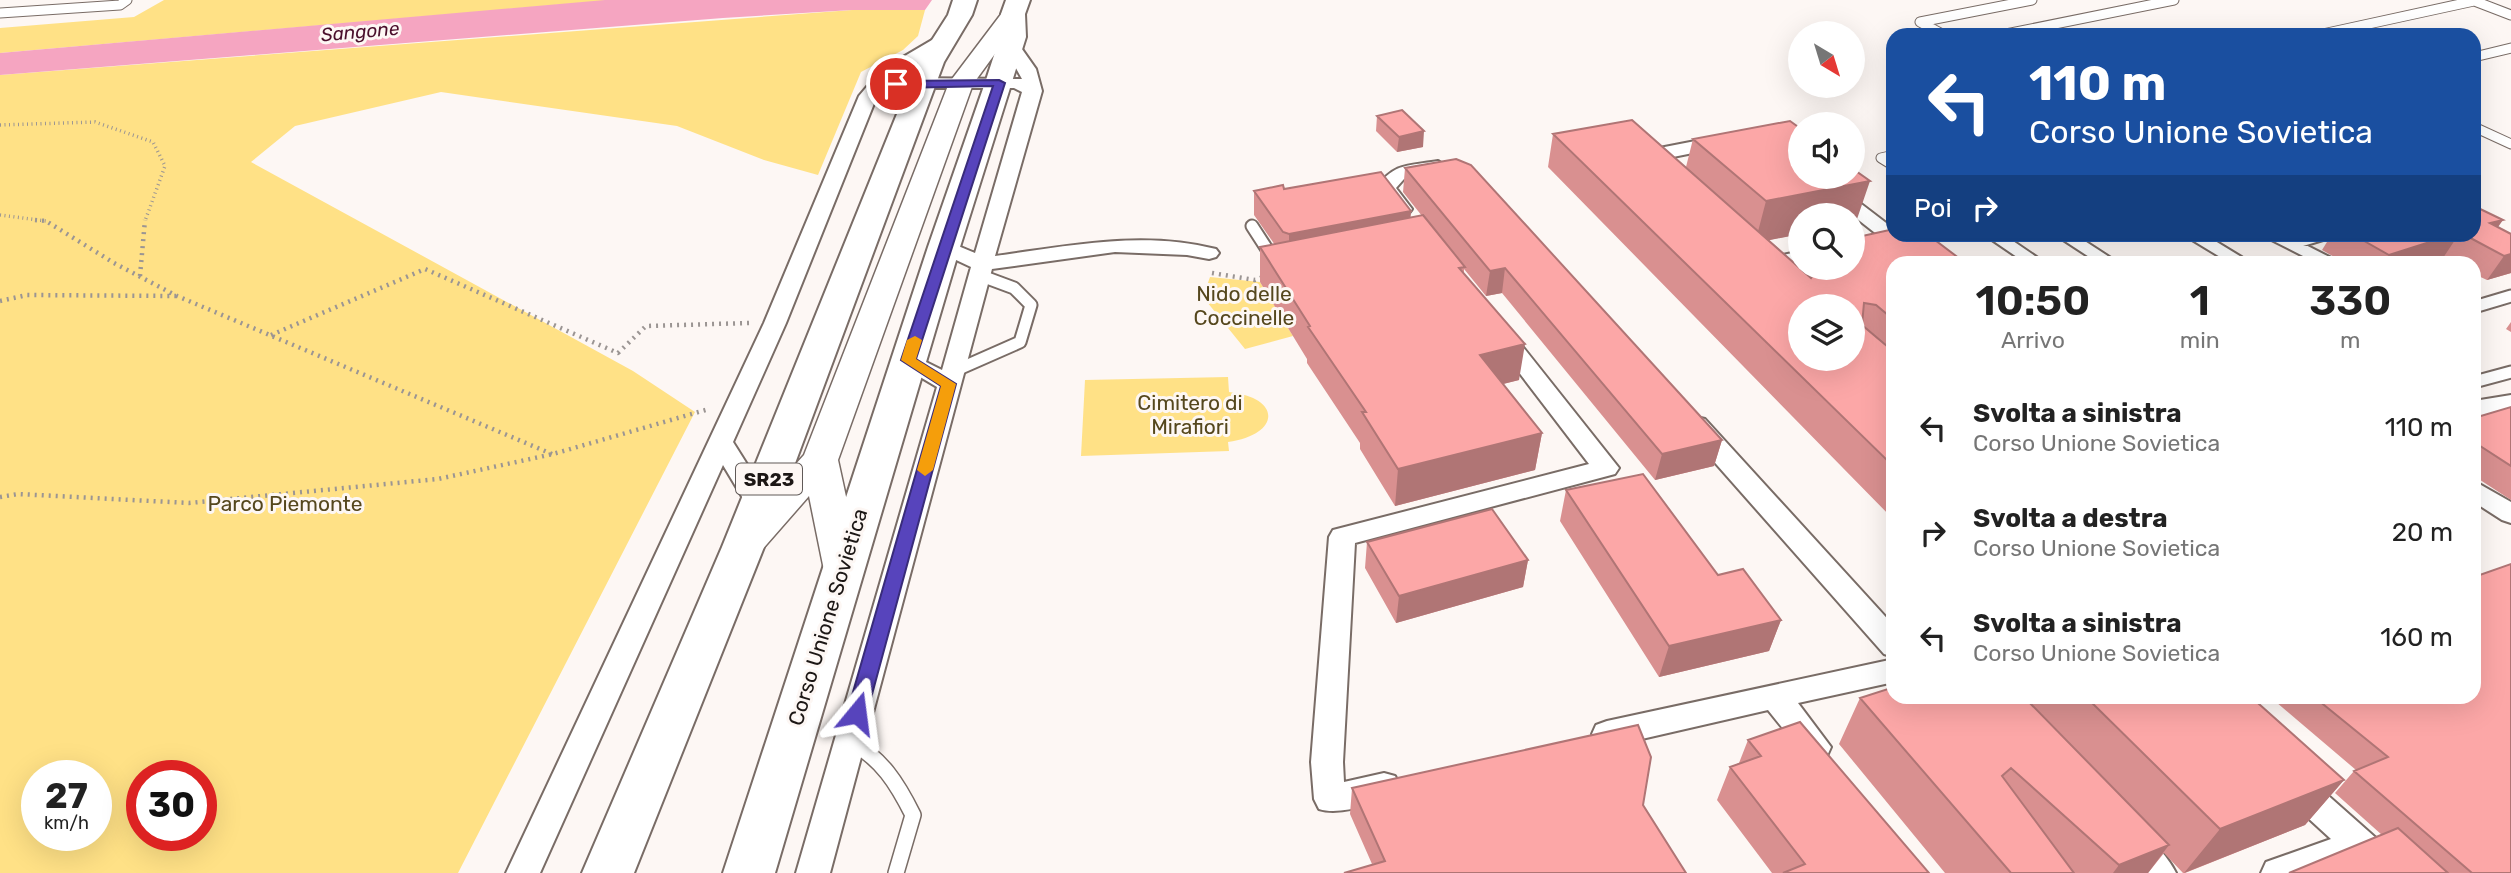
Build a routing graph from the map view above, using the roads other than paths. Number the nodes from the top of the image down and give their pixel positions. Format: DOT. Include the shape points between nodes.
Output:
graph roads {
  1 [pos="127,0"];
  2 [pos="2032,0"];
  3 [pos="2174,0"];
  4 [pos="2473,0"];
  5 [pos="0,13"];
  6 [pos="959,14"];
  7 [pos="2511,15"];
  8 [pos="1008,18"];
  9 [pos="1931,28"];
  10 [pos="2036,28"];
  11 [pos="2349,28"];
  12 [pos="2511,48"];
  13 [pos="2481,55"];
  14 [pos="943,83"];
  15 [pos="999,83"];
  16 [pos="1033,90"];
  17 [pos="870,93"];
  18 [pos="2481,130"];
  19 [pos="1735,139"];
  20 [pos="2511,144"];
  21 [pos="1456,174"];
  22 [pos="1664,175"];
  23 [pos="1829,189"];
  24 [pos="1252,226"];
  25 [pos="1418,229"];
  26 [pos="1886,233"];
  27 [pos="1886,238"];
  28 [pos="1898,242"];
  29 [pos="2005,242"];
  30 [pos="2076,242"];
  31 [pos="2206,242"];
  32 [pos="2297,242"];
  33 [pos="1866,243"];
  34 [pos="2294,243"];
  35 [pos="944,247"];
  36 [pos="1916,256"];
  37 [pos="2025,256"];
  38 [pos="2098,256"];
  39 [pos="2229,256"];
  40 [pos="2317,256"];
  41 [pos="1788,258"];
  42 [pos="1209,263"];
  43 [pos="1288,267"];
  44 [pos="981,270"];
  45 [pos="1781,282"];
  46 [pos="2511,296"];
  47 [pos="2481,305"];
  48 [pos="1486,316"];
  49 [pos="908,360"];
  50 [pos="2511,372"];
  51 [pos="950,378"];
  52 [pos="2481,380"];
  53 [pos="1680,408"];
  54 [pos="721,442"];
  55 [pos="820,460"];
  56 [pos="2481,495"];
  57 [pos="759,504"];
  58 [pos="2511,514"];
  59 [pos="743,547"];
  60 [pos="843,570"];
  61 [pos="1886,637"];
  62 [pos="1886,672"];
  63 [pos="1774,696"];
  64 [pos="850,740"];
  65 [pos="1582,740"];
  66 [pos="1835,769"];
  67 [pos="2277,770"];
  68 [pos="1410,780"];
  69 [pos="2111,824"];
  70 [pos="2358,844"];
  71 [pos="523,873"];
  72 [pos="608,873"];
  73 [pos="749,873"];
  74 [pos="813,873"];
  75 [pos="896,873"];
  76 [pos="2159,873"];
  77 [pos="2278,873"];
  78 [pos="2391,873"];
  1 -- 5 [label="lane" via="120,5"];
  2 -- 9 [label="lane" via="1920,22"];
  3 -- 10 [label="lane"];
  4 -- 7 [label="lane"];
  4 -- 11 [label="lane"];
  6 -- 14 [label="street" via="958,61"];
  6 -- 14 [label="main road, SR23" via="931,62"];
  6 -- 17 [label="street"];
  8 -- 14 [label="street"];
  8 -- 15 [label="main road, Corso Unione Sovietica"];
  8 -- 16 [label="street"];
  12 -- 13 [label="lane"];
  14 -- 15 [label="street"];
  14 -- 17 [label="street" via="896,84"];
  14 -- 55 [label="street"];
  14 -- 57 [label="main road, SR23"];
  15 -- 16 [label="street"];
  15 -- 35 [label="main road, Corso Unione Sovietica"];
  16 -- 44 [label="street"];
  17 -- 54 [label="street"];
  18 -- 20 [label="lane"];
  19 -- 22 [label="street" via="1644,157"];
  21 -- 25 [label="street" via="1435,166 1398,174 1386,188"];
  23 -- 26 [label="street"];
  24 -- 43 [label="lane" via="1276,263"];
  27 -- 33 [label="street"];
  28 -- 36 [label="street"];
  29 -- 37 [label="lane"];
  30 -- 38 [label="lane"];
  31 -- 39 [label="lane"];
  32 -- 34 [label="lane"];
  34 -- 40 [label="lane"];
  35 -- 44 [label="street"];
  35 -- 49 [label="main road, Corso Unione Sovietica"];
  41 -- 45 [label="street" via="1758,261"];
  42 -- 44 [label="street" via="1187,249 1115,246"];
  44 -- 51 [label="street"];
  44 -- 51 [label="lane" via="1014,288 1031,305 1020,342"];
  46 -- 47 [label="lane"];
  48 -- 68 [label="street" via="1606,468 1342,537 1327,762 1330,799"];
  49 -- 51 [label="street"];
  49 -- 60 [label="main road, Corso Unione Sovietica"];
  50 -- 52 [label="lane"];
  51 -- 64 [label="street"];
  53 -- 61 [label="street"];
  54 -- 57 [label="street"];
  54 -- 71 [label="street"];
  55 -- 59 [label="street"];
  55 -- 60 [label="street"];
  56 -- 58 [label="street"];
  57 -- 59 [label="main road, SR23"];
  59 -- 72 [label="main road, SR23"];
  60 -- 73 [label="main road, Corso Unione Sovietica"];
  62 -- 63 [label="street"];
  63 -- 65 [label="street"];
  63 -- 66 [label="street"];
  64 -- 74 [label="street"];
  64 -- 75 [label="lane" via="872,752 894,776 913,815"];
  67 -- 70 [label="street"];
  69 -- 76 [label="street"];
  70 -- 77 [label="street"];
  70 -- 78 [label="street"];
}
